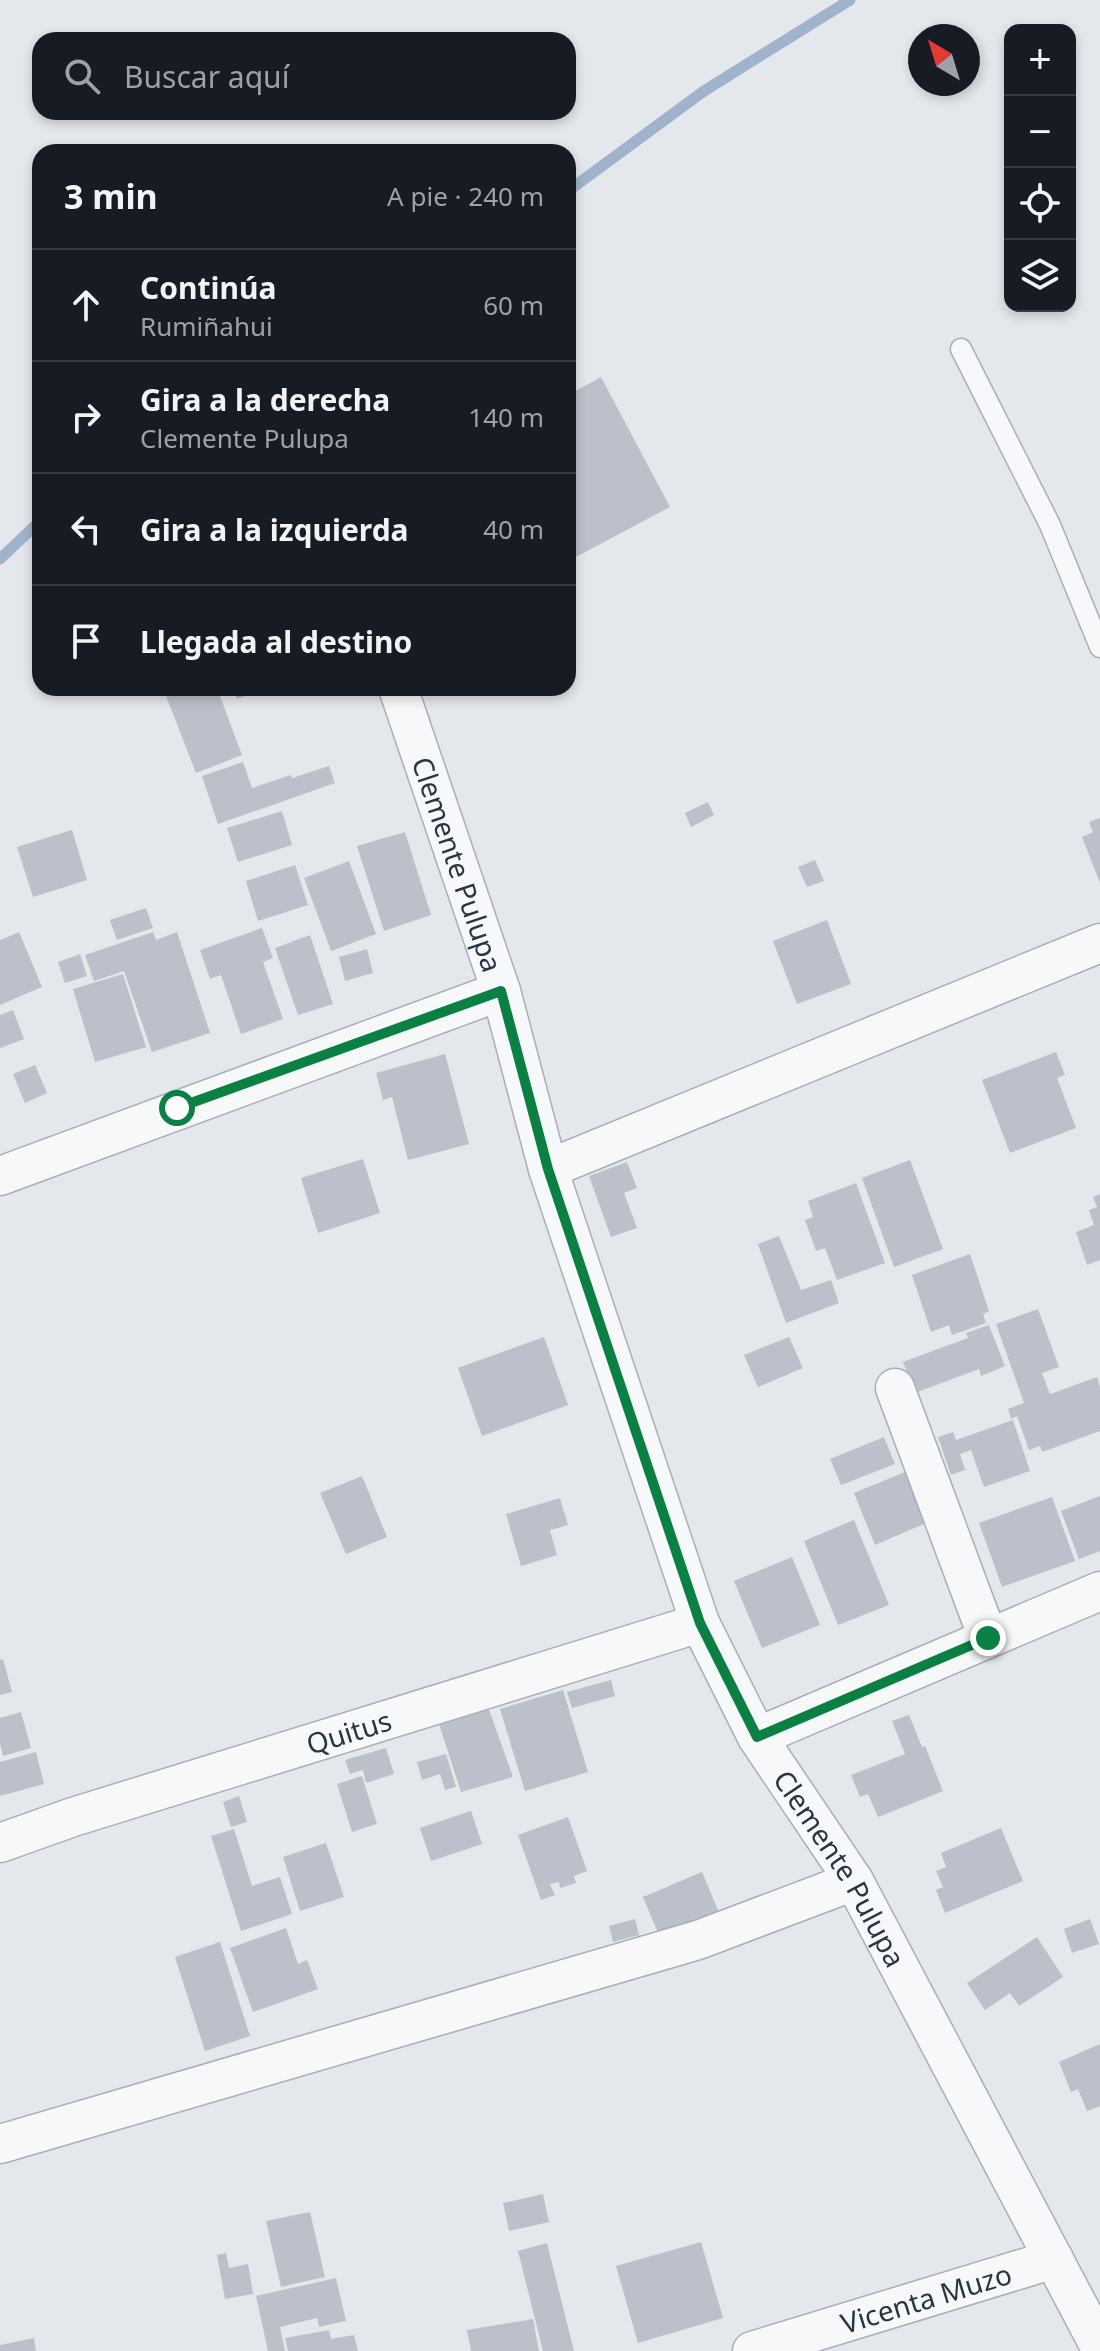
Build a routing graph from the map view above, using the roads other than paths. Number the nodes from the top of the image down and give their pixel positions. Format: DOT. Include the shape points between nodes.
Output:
graph roads {
  1 [pos="961,349"];
  2 [pos="1100,647"];
  3 [pos="401,696"];
  4 [pos="1100,943"];
  5 [pos="501,991"];
  6 [pos="548,1169"];
  7 [pos="0,1176"];
  8 [pos="895,1388"];
  9 [pos="1100,1591"];
  10 [pos="700,1623"];
  11 [pos="988,1638"];
  12 [pos="757,1737"];
  13 [pos="0,1843"];
  14 [pos="854,1881"];
  15 [pos="0,2144"];
  16 [pos="1054,2259"];
  17 [pos="1100,2347"];
  18 [pos="752,2351"];
  1 -- 2 [label="lane" via="1050,525"];
  3 -- 5 [label="street, Clemente Pulupa"];
  4 -- 6 [label="street"];
  5 -- 6 [label="street, Clemente Pulupa"];
  5 -- 7 [label="street"];
  6 -- 10 [label="street, Clemente Pulupa"];
  8 -- 11 [label="street"];
  9 -- 11 [label="street"];
  10 -- 12 [label="street, Clemente Pulupa"];
  10 -- 13 [label="street, Quitus"];
  11 -- 12 [label="street"];
  12 -- 14 [label="street, Clemente Pulupa"];
  14 -- 15 [label="street" via="698,1940"];
  14 -- 16 [label="street, Clemente Pulupa"];
  16 -- 17 [label="street, Clemente Pulupa"];
  16 -- 18 [label="street, Vicenta Muzo"];
}
